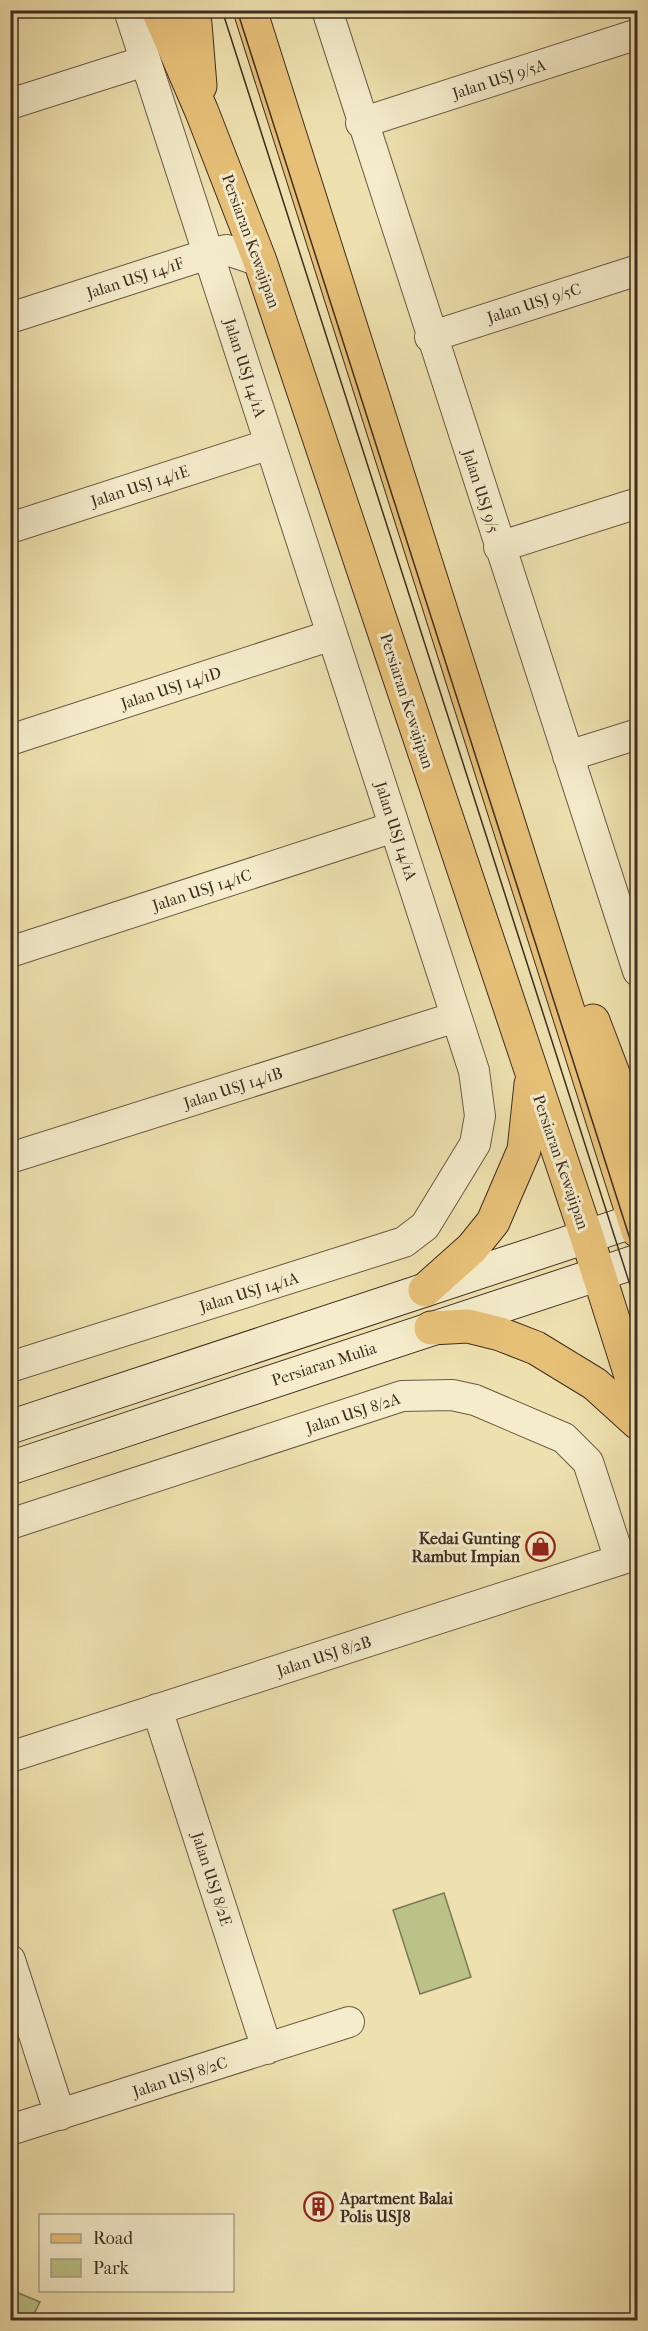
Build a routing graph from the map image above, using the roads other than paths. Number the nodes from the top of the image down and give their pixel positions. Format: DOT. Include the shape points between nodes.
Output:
graph roads {
  1 [pos="129,10"];
  2 [pos="158,10"];
  3 [pos="190,10"];
  4 [pos="250,10"];
  5 [pos="266,10"];
  6 [pos="327,10"];
  7 [pos="638,34"];
  8 [pos="260,42"];
  9 [pos="146,61"];
  10 [pos="10,104"];
  11 [pos="202,112"];
  12 [pos="362,123"];
  13 [pos="208,254"];
  14 [pos="260,261"];
  15 [pos="638,270"];
  16 [pos="10,318"];
  17 [pos="430,337"];
  18 [pos="270,444"];
  19 [pos="638,502"];
  20 [pos="10,528"];
  21 [pos="499,547"];
  22 [pos="332,635"];
  23 [pos="638,734"];
  24 [pos="10,740"];
  25 [pos="568,756"];
  26 [pos="394,827"];
  27 [pos="520,858"];
  28 [pos="10,952"];
  29 [pos="638,971"];
  30 [pos="456,1017"];
  31 [pos="532,1075"];
  32 [pos="638,1139"];
  33 [pos="10,1158"];
  34 [pos="636,1226"];
  35 [pos="587,1237"];
  36 [pos="638,1261"];
  37 [pos="598,1274"];
  38 [pos="425,1290"];
  39 [pos="431,1328"];
  40 [pos="10,1367"];
  41 [pos="638,1398"];
  42 [pos="638,1423"];
  43 [pos="10,1427"];
  44 [pos="10,1468"];
  45 [pos="10,1524"];
  46 [pos="629,1557"];
  47 [pos="157,1710"];
  48 [pos="10,1757"];
  49 [pos="10,1960"];
  50 [pos="349,2022"];
  51 [pos="267,2049"];
  52 [pos="60,2115"];
  53 [pos="10,2130"];
  1 -- 9 [label="street, Jalan USJ 14/1A"];
  2 -- 11 [label="main road, Persiaran Kewajipan"];
  3 -- 11 [label="main road" via="195,24"];
  4 -- 8 [label="main road"];
  5 -- 8 [label="main road"];
  6 -- 12 [label="street, Jalan USJ 9/5"];
  7 -- 12 [label="street, Jalan USJ 9/5A"];
  8 -- 27 [label="main road"];
  9 -- 10 [label="street"];
  9 -- 13 [label="street, Jalan USJ 14/1A"];
  11 -- 14 [label="main road, Persiaran Kewajipan"];
  12 -- 17 [label="street, Jalan USJ 9/5"];
  13 -- 14 [label="street, Jalan USJ 14/1F" via="227,250"];
  13 -- 16 [label="street, Jalan USJ 14/1F"];
  13 -- 18 [label="street, Jalan USJ 14/1A"];
  14 -- 31 [label="main road, Persiaran Kewajipan"];
  15 -- 17 [label="street, Jalan USJ 9/5C"];
  17 -- 21 [label="street, Jalan USJ 9/5"];
  18 -- 20 [label="street, Jalan USJ 14/1E"];
  18 -- 22 [label="street, Jalan USJ 14/1A"];
  19 -- 21 [label="street"];
  21 -- 25 [label="street, Jalan USJ 9/5"];
  22 -- 24 [label="street, Jalan USJ 14/1D"];
  22 -- 26 [label="street, Jalan USJ 14/1A"];
  23 -- 25 [label="street"];
  25 -- 29 [label="street, Jalan USJ 9/5"];
  26 -- 28 [label="street, Jalan USJ 14/1C"];
  26 -- 30 [label="street, Jalan USJ 14/1A"];
  27 -- 32 [label="main road" via="578,982"];
  27 -- 34 [label="main road"];
  30 -- 33 [label="street, Jalan USJ 14/1B"];
  30 -- 40 [label="street, Jalan USJ 14/1A" via="474,1071 480,1116 475,1144 425,1226 404,1242 367,1256"];
  31 -- 35 [label="main road, Persiaran Kewajipan"];
  31 -- 38 [label="main road" via="524,1150 493,1222 472,1248"];
  34 -- 35 [label="main road"];
  35 -- 37 [label="main road, Persiaran Kewajipan"];
  35 -- 38 [label="main road"];
  36 -- 37 [label="main road, Persiaran Mulia"];
  37 -- 39 [label="main road, Persiaran Mulia"];
  37 -- 41 [label="main road, Persiaran Kewajipan"];
  38 -- 43 [label="main road"];
  39 -- 42 [label="main road" via="468,1326 536,1348 595,1384"];
  39 -- 44 [label="main road, Persiaran Mulia"];
  45 -- 46 [label="street, Jalan USJ 8/2A" via="402,1396 452,1395 475,1400 564,1438 588,1462"];
  46 -- 47 [label="street, Jalan USJ 8/2B"];
  47 -- 48 [label="street, Jalan USJ 8/2B"];
  47 -- 51 [label="street, Jalan USJ 8/2E"];
  49 -- 52 [label="street"];
  50 -- 51 [label="street, Jalan USJ 8/2C"];
  51 -- 52 [label="street, Jalan USJ 8/2C"];
  52 -- 53 [label="street, Jalan USJ 8/2C"];
}
